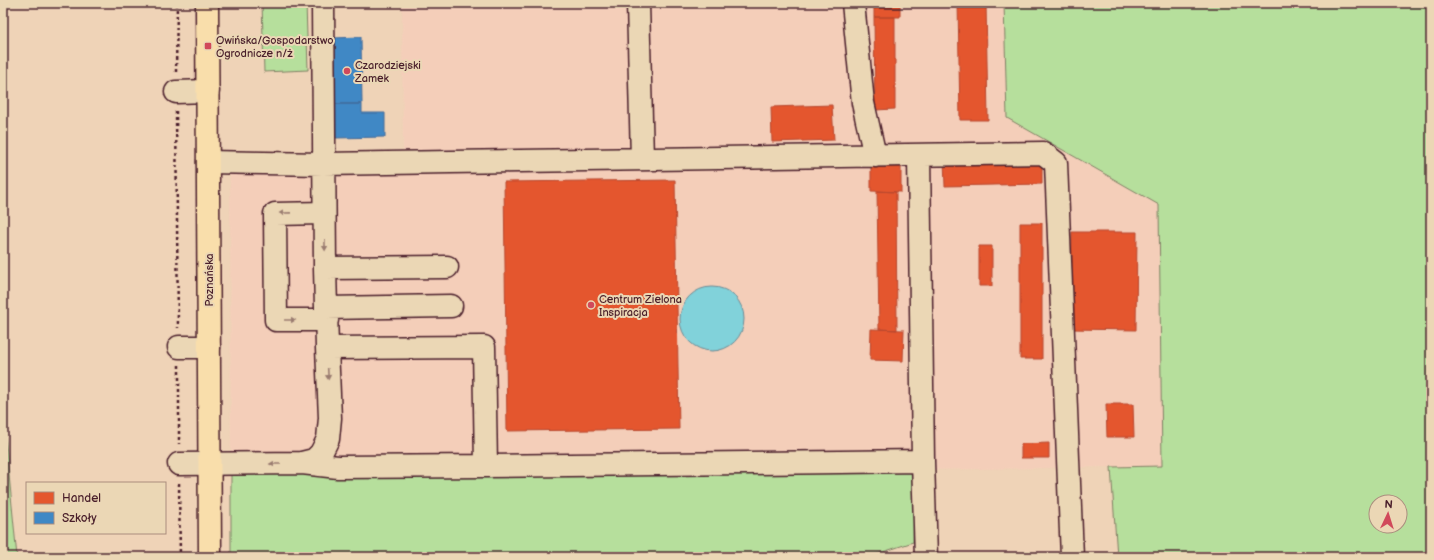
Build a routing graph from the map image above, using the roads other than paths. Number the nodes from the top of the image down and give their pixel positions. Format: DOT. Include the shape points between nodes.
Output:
graph roads {
  1 [pos="207,3"];
  2 [pos="323,3"];
  3 [pos="638,3"];
  4 [pos="853,3"];
  5 [pos="176,92"];
  6 [pos="208,92"];
  7 [pos="920,155"];
  8 [pos="875,156"];
  9 [pos="642,159"];
  10 [pos="208,162"];
  11 [pos="323,164"];
  12 [pos="324,213"];
  13 [pos="447,266"];
  14 [pos="325,268"];
  15 [pos="450,306"];
  16 [pos="326,314"];
  17 [pos="179,347"];
  18 [pos="209,347"];
  19 [pos="327,348"];
  20 [pos="923,461"];
  21 [pos="302,463"];
  22 [pos="179,464"];
  23 [pos="210,464"];
  24 [pos="486,466"];
  25 [pos="210,557"];
  26 [pos="926,557"];
  27 [pos="1072,557"];
  1 -- 6 [label="main road, Poznańska"];
  2 -- 11 [label="lane"];
  3 -- 9 [label="lane"];
  4 -- 8 [label="lane" via="863,103"];
  5 -- 6 [label="lane"];
  6 -- 10 [label="main road, Poznańska"];
  7 -- 8 [label="lane"];
  7 -- 20 [label="lane"];
  7 -- 27 [label="lane" via="1043,153 1056,163"];
  8 -- 9 [label="lane"];
  9 -- 11 [label="lane"];
  10 -- 11 [label="lane"];
  10 -- 18 [label="main road, Poznańska"];
  11 -- 12 [label="lane"];
  12 -- 14 [label="lane, one-way"];
  12 -- 16 [label="lane, one-way" via="275,214 276,320"];
  13 -- 14 [label="lane"];
  14 -- 16 [label="lane"];
  15 -- 16 [label="lane"];
  16 -- 19 [label="lane"];
  17 -- 18 [label="lane"];
  18 -- 23 [label="main road, Poznańska"];
  19 -- 21 [label="lane, one-way" via="330,432 321,453 314,460"];
  19 -- 24 [label="lane" via="484,347"];
  20 -- 24 [label="lane"];
  20 -- 26 [label="lane"];
  21 -- 23 [label="lane, one-way"];
  21 -- 24 [label="lane" via="338,467"];
  22 -- 23 [label="lane"];
  23 -- 25 [label="main road, Poznańska"];
}
